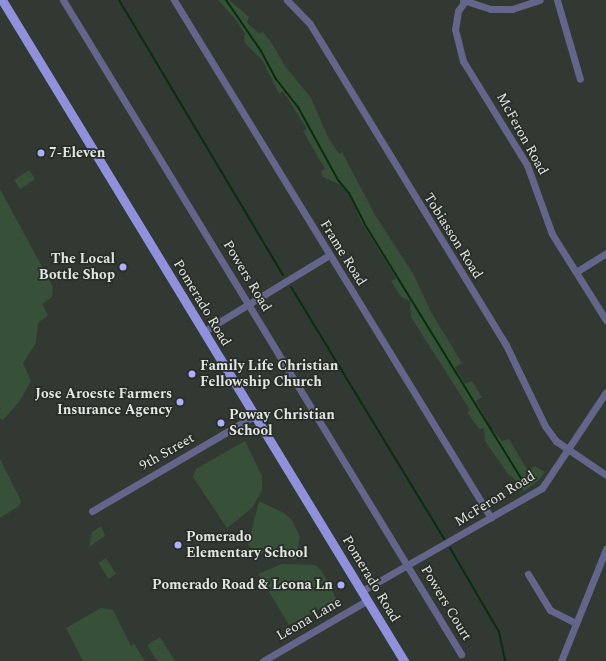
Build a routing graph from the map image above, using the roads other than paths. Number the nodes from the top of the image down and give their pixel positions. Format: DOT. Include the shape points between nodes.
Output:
graph roads {
  1 [pos="2,0"];
  2 [pos="63,0"];
  3 [pos="174,0"];
  4 [pos="287,0"];
  5 [pos="464,0"];
  6 [pos="540,0"];
  7 [pos="557,0"];
  8 [pos="580,79"];
  9 [pos="606,253"];
  10 [pos="330,255"];
  11 [pos="576,272"];
  12 [pos="249,304"];
  13 [pos="606,320"];
  14 [pos="203,332"];
  15 [pos="606,392"];
  16 [pos="254,416"];
  17 [pos="568,450"];
  18 [pos="606,475"];
  19 [pos="92,510"];
  20 [pos="491,518"];
  21 [pos="606,549"];
  22 [pos="408,565"];
  23 [pos="528,574"];
  24 [pos="362,591"];
  25 [pos="368,600"];
  26 [pos="576,624"];
  27 [pos="461,654"];
  28 [pos="263,661"];
  29 [pos="404,661"];
  30 [pos="561,661"];
  1 -- 14 [label="main road, Pomerado Road"];
  2 -- 12 [label="street, Powers Road"];
  3 -- 10 [label="street, Frame Road"];
  4 -- 17 [label="street, Tobiasson Road" via="310,24 506,345 545,426"];
  5 -- 6 [label="street" via="491,9 512,9"];
  5 -- 11 [label="street, McFeron Road" via="458,11 455,29 463,61 527,165 549,227"];
  7 -- 8 [label="street"];
  9 -- 11 [label="street"];
  10 -- 12 [label="street"];
  10 -- 20 [label="street, Frame Road"];
  11 -- 13 [label="street, McFeron Road"];
  12 -- 14 [label="street"];
  12 -- 22 [label="street, Powers Road"];
  14 -- 16 [label="main road, Pomerado Road"];
  15 -- 17 [label="street, McFeron Road"];
  16 -- 19 [label="street, 9th Street"];
  16 -- 24 [label="main road, Pomerado Road"];
  17 -- 18 [label="street, Tobiasson Road"];
  17 -- 20 [label="street, McFeron Road" via="542,488"];
  20 -- 22 [label="street, McFeron Road"];
  21 -- 26 [label="street"];
  22 -- 24 [label="street, McFeron Road"];
  22 -- 27 [label="street, Powers Court"];
  23 -- 26 [label="street" via="550,610"];
  24 -- 25 [label="main road, Pomerado Road"];
  25 -- 28 [label="street, Leona Lane"];
  25 -- 29 [label="main road, Pomerado Road"];
  26 -- 30 [label="street"];
}
